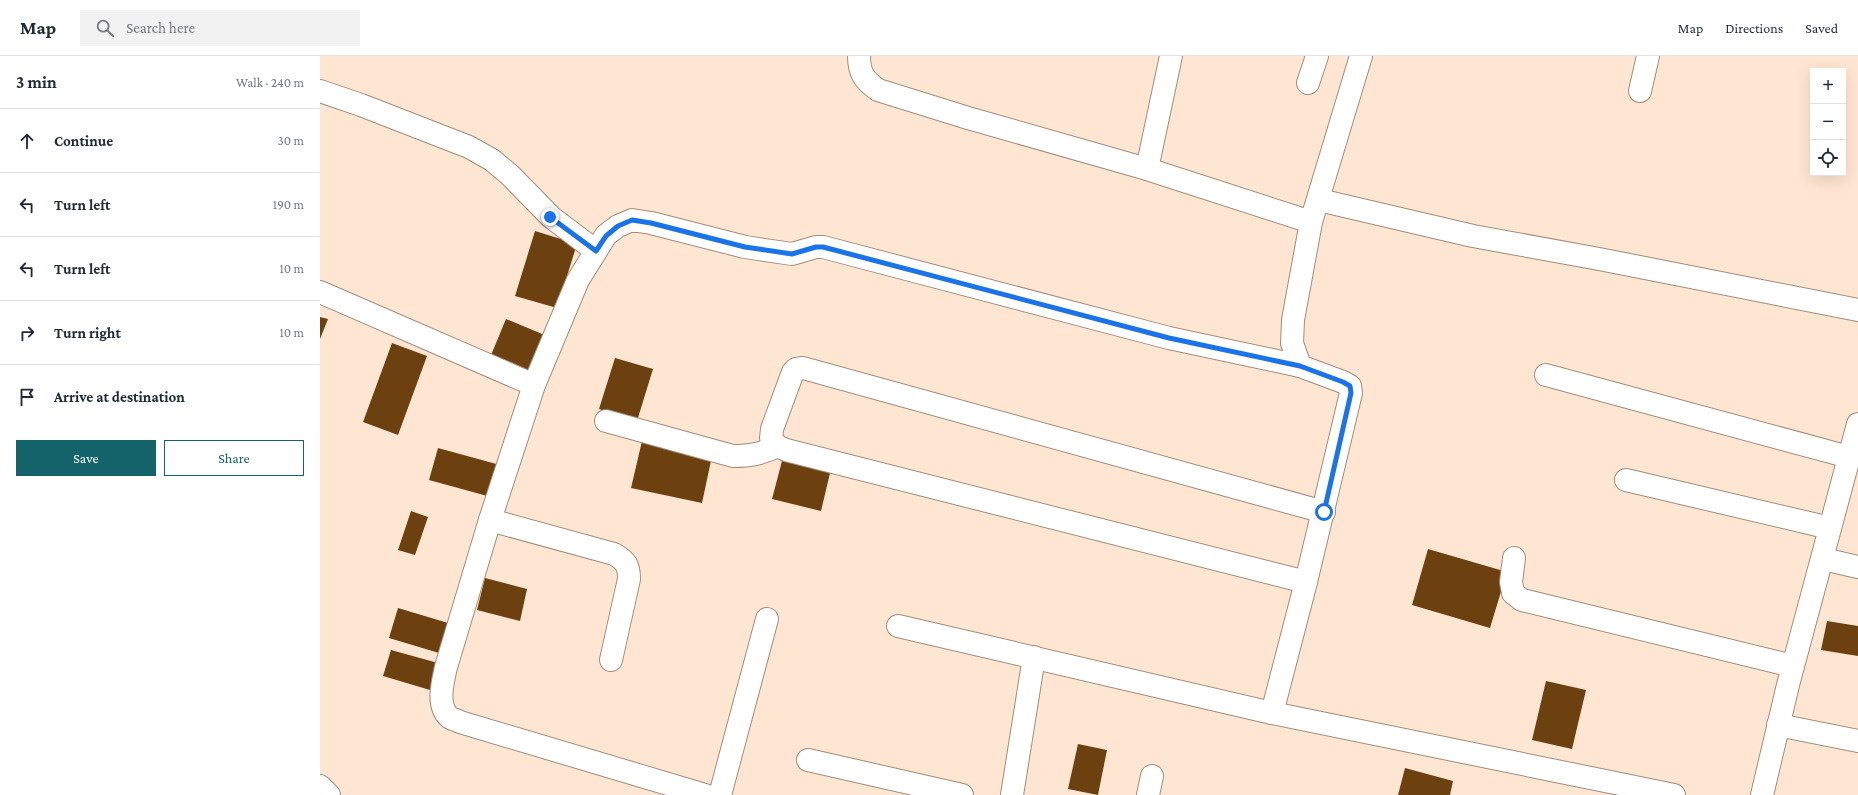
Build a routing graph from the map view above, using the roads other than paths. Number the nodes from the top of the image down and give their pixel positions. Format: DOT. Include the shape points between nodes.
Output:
graph roads {
  1 [pos="859,56"];
  2 [pos="1171,56"];
  3 [pos="1317,56"];
  4 [pos="1361,56"];
  5 [pos="1648,56"];
  6 [pos="1308,83"];
  7 [pos="320,91"];
  8 [pos="1640,91"];
  9 [pos="1147,170"];
  10 [pos="1319,200"];
  11 [pos="1311,222"];
  12 [pos="596,251"];
  13 [pos="320,292"];
  14 [pos="1858,310"];
  15 [pos="1300,366"];
  16 [pos="1546,375"];
  17 [pos="534,386"];
  18 [pos="606,421"];
  19 [pos="1858,424"];
  20 [pos="778,446"];
  21 [pos="1849,457"];
  22 [pos="1626,480"];
  23 [pos="1850,486"];
  24 [pos="1324,512"];
  25 [pos="490,520"];
  26 [pos="1830,528"];
  27 [pos="1514,558"];
  28 [pos="1823,559"];
  29 [pos="1858,567"];
  30 [pos="1306,582"];
  31 [pos="767,619"];
  32 [pos="898,626"];
  33 [pos="1034,657"];
  34 [pos="611,660"];
  35 [pos="1793,666"];
  36 [pos="1272,713"];
  37 [pos="1778,725"];
  38 [pos="1858,741"];
  39 [pos="808,760"];
  40 [pos="320,786"];
  41 [pos="329,795"];
  42 [pos="705,795"];
  43 [pos="720,795"];
  44 [pos="962,795"];
  45 [pos="1012,795"];
  46 [pos="1674,795"];
  47 [pos="1762,795"];
  1 -- 9 [label="street" via="859,65 865,81 878,90"];
  2 -- 9 [label="street"];
  3 -- 6 [label="street"];
  4 -- 10 [label="street"];
  5 -- 8 [label="street"];
  7 -- 12 [label="street" via="469,147 492,160 550,217"];
  9 -- 11 [label="street"];
  10 -- 11 [label="street"];
  10 -- 14 [label="street" via="1473,236 1599,258"];
  11 -- 15 [label="street" via="1293,320 1292,343"];
  12 -- 15 [label="street" via="606,236 618,226 632,220 745,247 792,254 823,247 1169,338"];
  12 -- 17 [label="street" via="568,301"];
  13 -- 17 [label="street"];
  15 -- 24 [label="street" via="1350,386 1351,393"];
  16 -- 21 [label="street"];
  17 -- 25 [label="street"];
  18 -- 20 [label="street" via="733,456 762,454"];
  19 -- 21 [label="street"];
  20 -- 24 [label="street" via="771,438 772,429 793,372 803,368"];
  20 -- 30 [label="street"];
  21 -- 23 [label="street"];
  22 -- 26 [label="street"];
  23 -- 26 [label="street"];
  24 -- 30 [label="street"];
  25 -- 34 [label="street" via="614,554 624,560 629,567 629,579"];
  25 -- 42 [label="street" via="442,686 443,708 449,717"];
  26 -- 28 [label="street"];
  27 -- 35 [label="street" via="1511,582 1513,593 1522,600"];
  28 -- 29 [label="street"];
  28 -- 35 [label="street"];
  30 -- 36 [label="street"];
  31 -- 43 [label="street"];
  32 -- 33 [label="street"];
  33 -- 36 [label="street"];
  33 -- 45 [label="street"];
  35 -- 37 [label="street"];
  36 -- 46 [label="street"];
  37 -- 38 [label="street"];
  37 -- 47 [label="street"];
  39 -- 44 [label="street"];
  40 -- 41 [label="street"];
}
